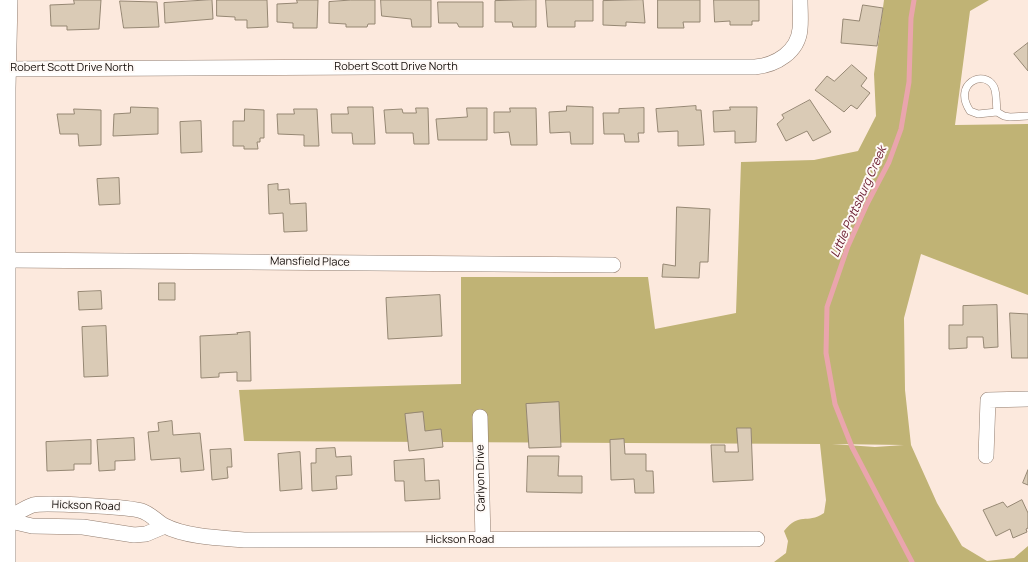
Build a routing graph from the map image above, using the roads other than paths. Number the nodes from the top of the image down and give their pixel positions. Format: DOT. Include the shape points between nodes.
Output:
graph roads {
  1 [pos="8,0"];
  2 [pos="800,0"];
  3 [pos="3,69"];
  4 [pos="997,112"];
  5 [pos="1028,116"];
  6 [pos="6,260"];
  7 [pos="613,265"];
  8 [pos="3,290"];
  9 [pos="1028,399"];
  10 [pos="480,417"];
  11 [pos="986,456"];
  12 [pos="3,519"];
  13 [pos="165,526"];
  14 [pos="757,539"];
  15 [pos="482,540"];
  16 [pos="6,562"];
  1 -- 3 [label="street"];
  2 -- 3 [label="street, Robert Scott Drive North" via="800,30 788,54 767,66 756,67 374,66"];
  3 -- 6 [label="street"];
  4 -- 4 [label="lane" via="970,112 964,97 965,90 971,82 981,79 994,87"];
  4 -- 5 [label="lane" via="1004,116"];
  6 -- 7 [label="street, Mansfield Place"];
  6 -- 8 [label="street"];
  8 -- 12 [label="street"];
  9 -- 11 [label="street" via="988,400"];
  10 -- 15 [label="street, Carlyon Drive"];
  12 -- 13 [label="street, Hickson Road" via="32,526 83,527 134,535 146,534"];
  12 -- 13 [label="street, Hickson Road" via="34,504 72,505 135,509 150,515"];
  12 -- 16 [label="street"];
  13 -- 15 [label="street, Hickson Road" via="206,537 246,540"];
  14 -- 15 [label="street, Hickson Road"];
}
